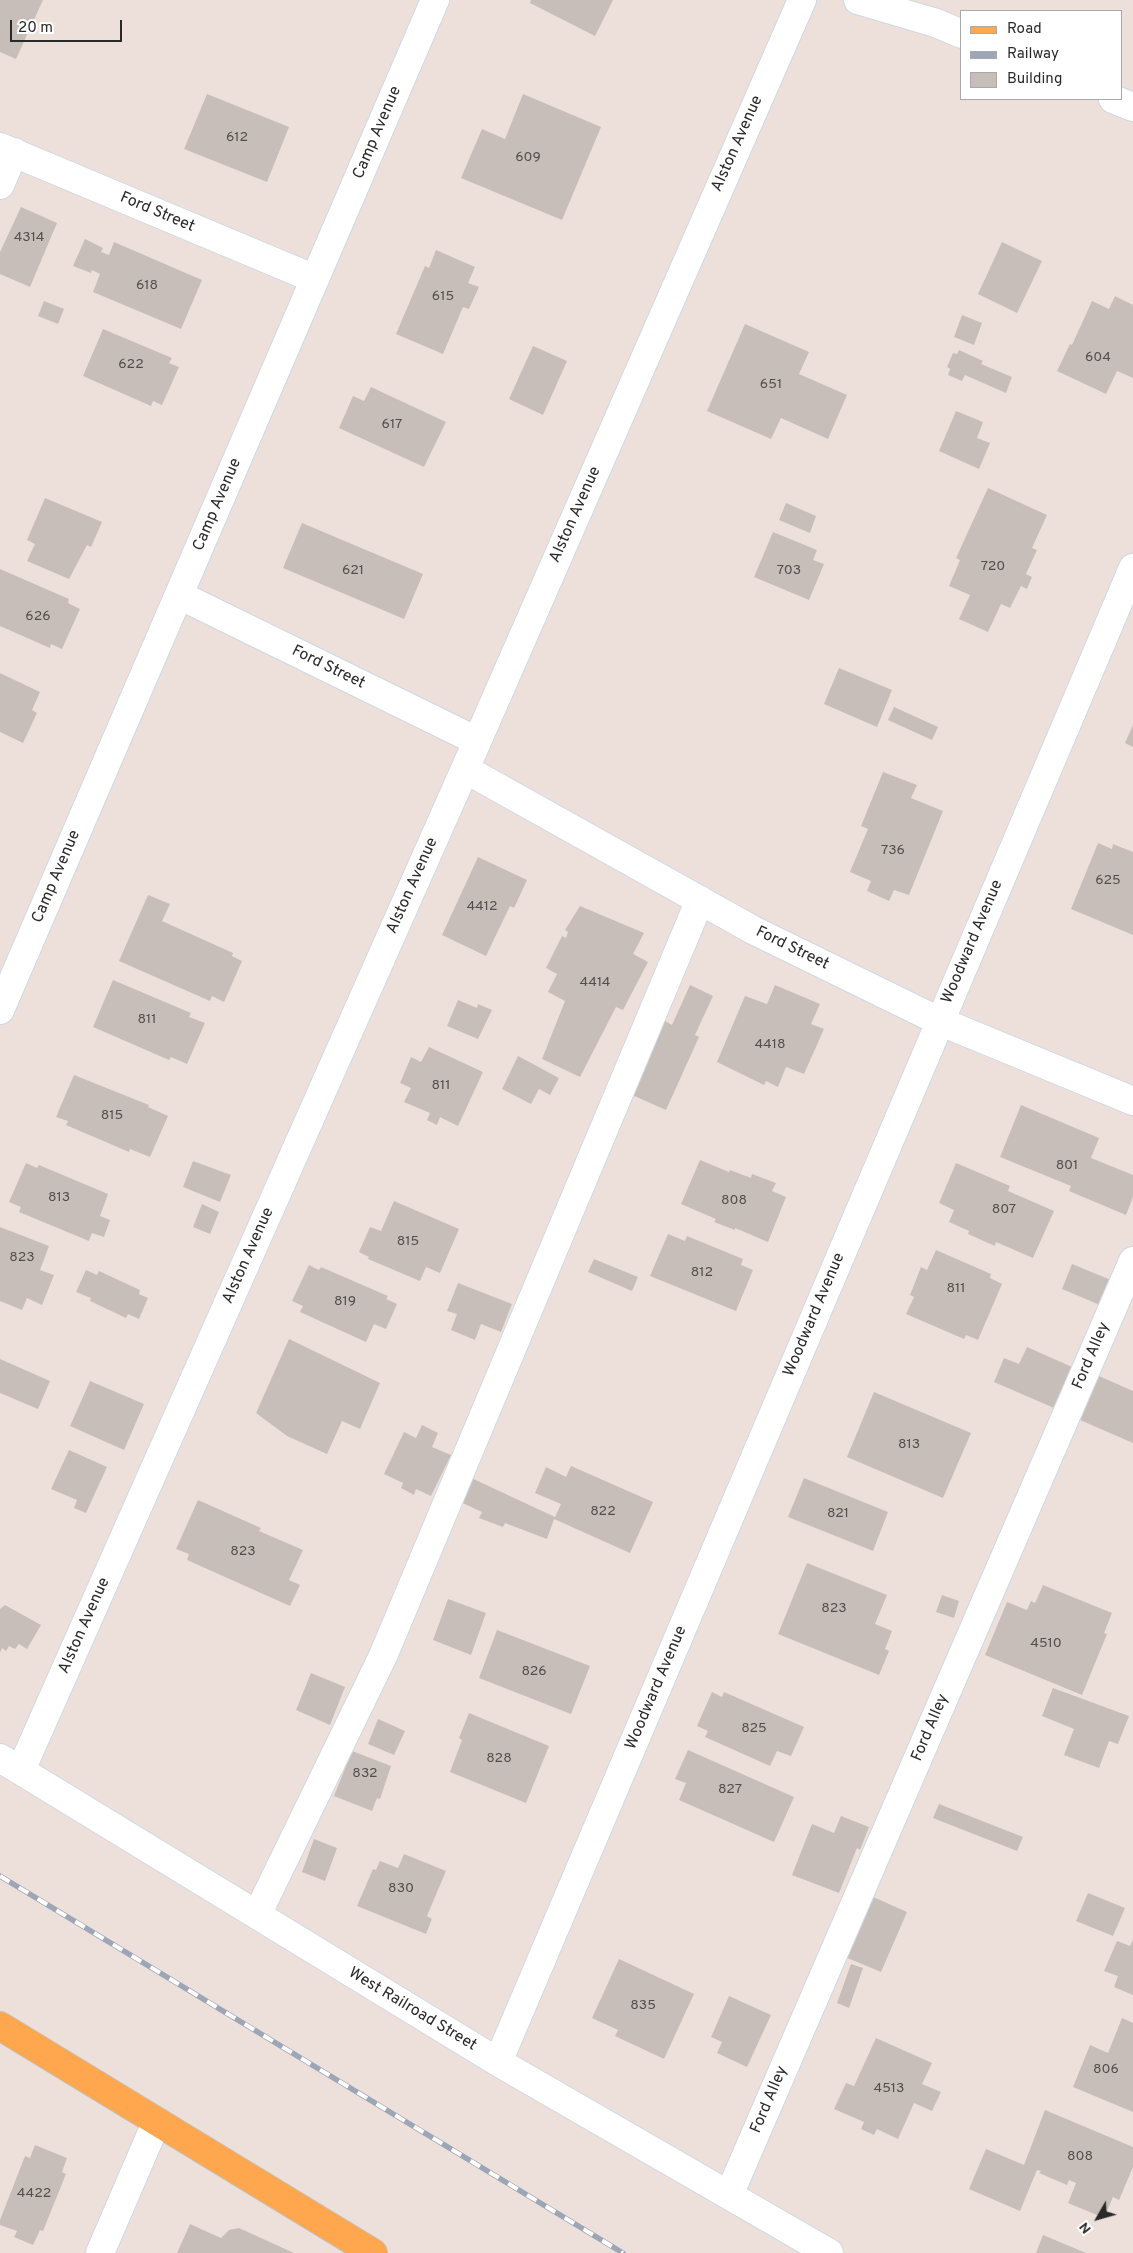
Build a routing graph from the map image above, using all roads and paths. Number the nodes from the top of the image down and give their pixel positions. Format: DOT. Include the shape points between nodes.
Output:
graph roads {
  1 [pos="435,0"];
  2 [pos="802,0"];
  3 [pos="858,0"];
  4 [pos="960,33"];
  5 [pos="1115,100"];
  6 [pos="1133,108"];
  7 [pos="7,149"];
  8 [pos="0,185"];
  9 [pos="315,279"];
  10 [pos="1133,568"];
  11 [pos="179,595"];
  12 [pos="477,741"];
  13 [pos="465,769"];
  14 [pos="700,900"];
  15 [pos="0,1010"];
  16 [pos="939,1021"];
  17 [pos="1133,1101"];
  18 [pos="1133,1261"];
  19 [pos="10,1764"];
  20 [pos="257,1915"];
  21 [pos="0,2026"];
  22 [pos="498,2062"];
  23 [pos="156,2123"];
  24 [pos="729,2196"];
  25 [pos="100,2253"];
  26 [pos="373,2253"];
  27 [pos="829,2253"];
  1 -- 9 [label="street, Camp Avenue"];
  2 -- 12 [label="street, Alston Avenue"];
  3 -- 4 [label="street"];
  5 -- 6 [label="street"];
  7 -- 8 [label="street"];
  7 -- 9 [label="street, Ford Street"];
  9 -- 11 [label="street, Camp Avenue"];
  10 -- 16 [label="street, Woodward Avenue"];
  11 -- 12 [label="street, Ford Street"];
  11 -- 15 [label="street, Camp Avenue"];
  12 -- 13 [label="street, Alston Avenue"];
  13 -- 14 [label="street, Ford Street"];
  13 -- 19 [label="street, Alston Avenue"];
  14 -- 16 [label="street, Ford Street" via="753,930"];
  14 -- 20 [label="street" via="383,1656"];
  16 -- 17 [label="street, Ford Street"];
  16 -- 22 [label="street, Woodward Avenue"];
  18 -- 24 [label="street, Ford Alley"];
  19 -- 20 [label="street, West Railroad Street"];
  20 -- 22 [label="street, West Railroad Street"];
  21 -- 23 [label="main road"];
  22 -- 24 [label="street, West Railroad Street"];
  23 -- 25 [label="street"];
  23 -- 26 [label="main road"];
  24 -- 27 [label="street, West Railroad Street"];
}
